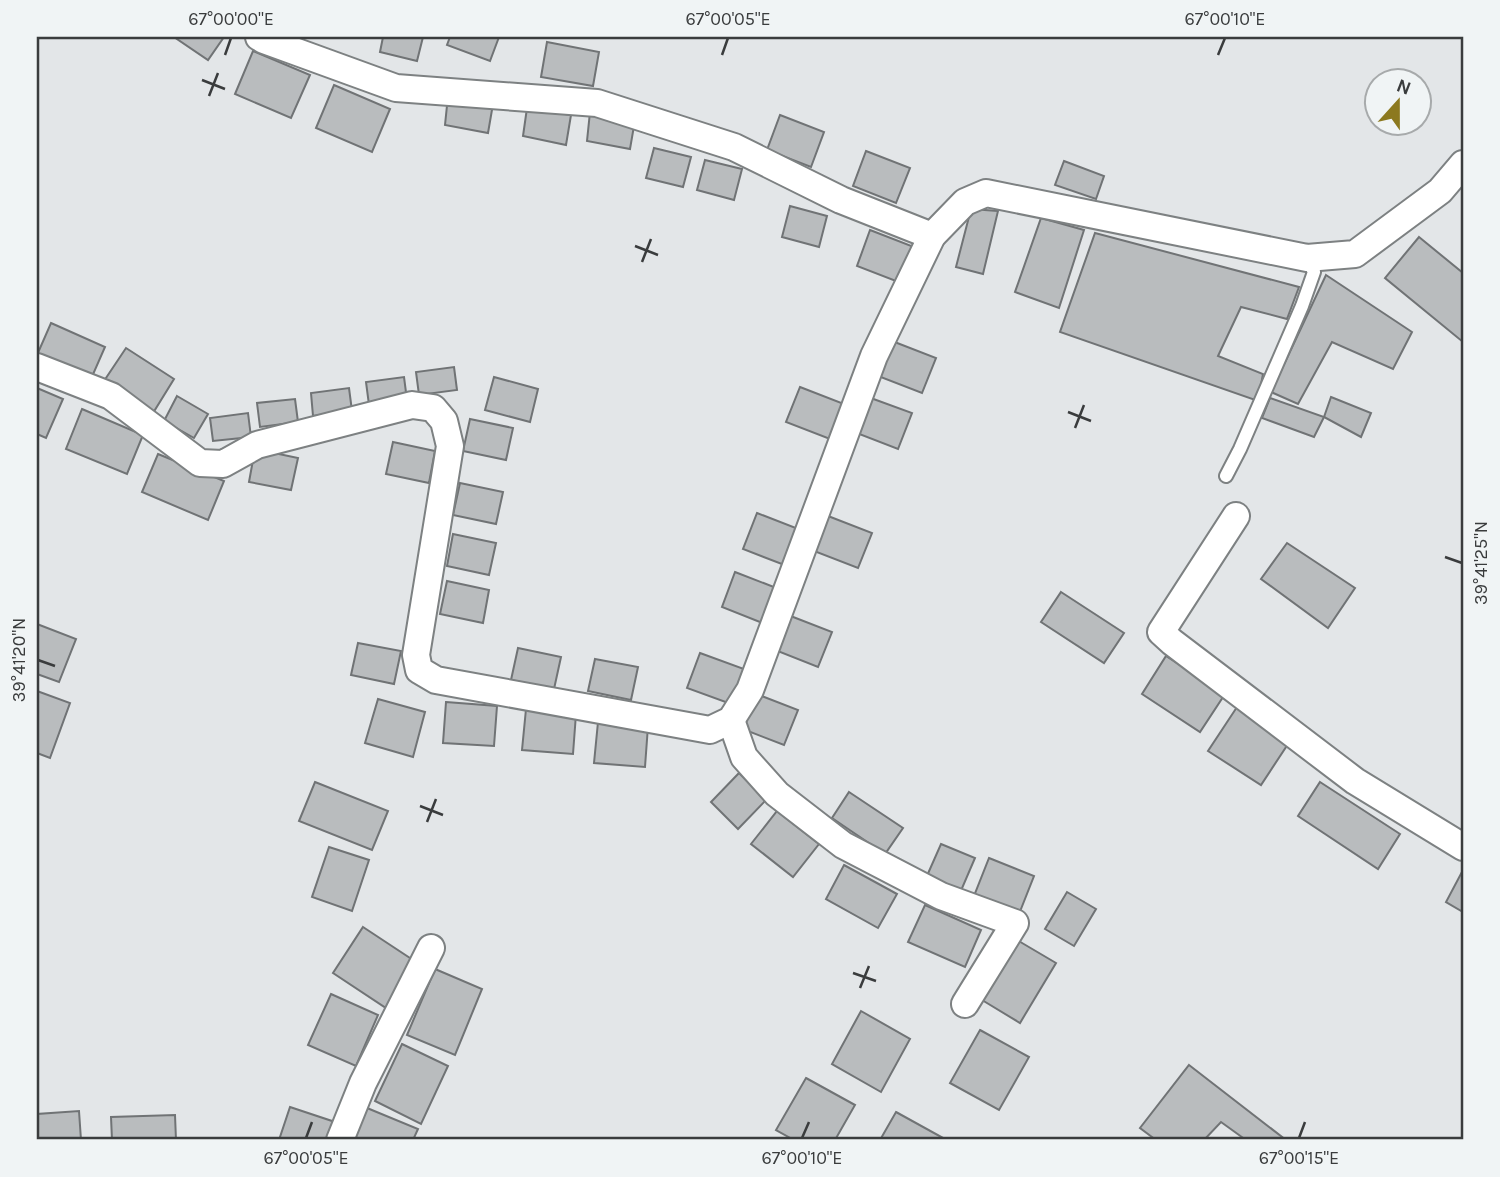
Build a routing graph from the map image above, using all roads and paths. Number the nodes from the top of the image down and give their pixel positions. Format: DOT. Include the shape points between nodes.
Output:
graph roads {
  1 [pos="259,37"];
  2 [pos="1463,164"];
  3 [pos="932,236"];
  4 [pos="1307,258"];
  5 [pos="37,367"];
  6 [pos="1226,476"];
  7 [pos="1236,516"];
  8 [pos="731,720"];
  9 [pos="1463,847"];
  10 [pos="431,947"];
  11 [pos="965,1004"];
  12 [pos="340,1140"];
  1 -- 3 [label="street" via="396,88 597,103 734,147 841,200"];
  2 -- 4 [label="street" via="1440,191 1355,254"];
  3 -- 4 [label="street" via="965,202 986,193"];
  3 -- 8 [label="street" via="874,356 750,691"];
  4 -- 6 [label="lane" via="1314,272 1303,306"];
  5 -- 8 [label="street" via="111,396 200,463 223,464 257,445 412,405 433,408 444,421 450,446 415,655 419,670 436,680 710,730"];
  7 -- 9 [label="street" via="1161,632 1354,781"];
  8 -- 11 [label="street" via="744,757 777,794 843,845 941,896 1015,923"];
  10 -- 12 [label="street" via="363,1083"];
}
